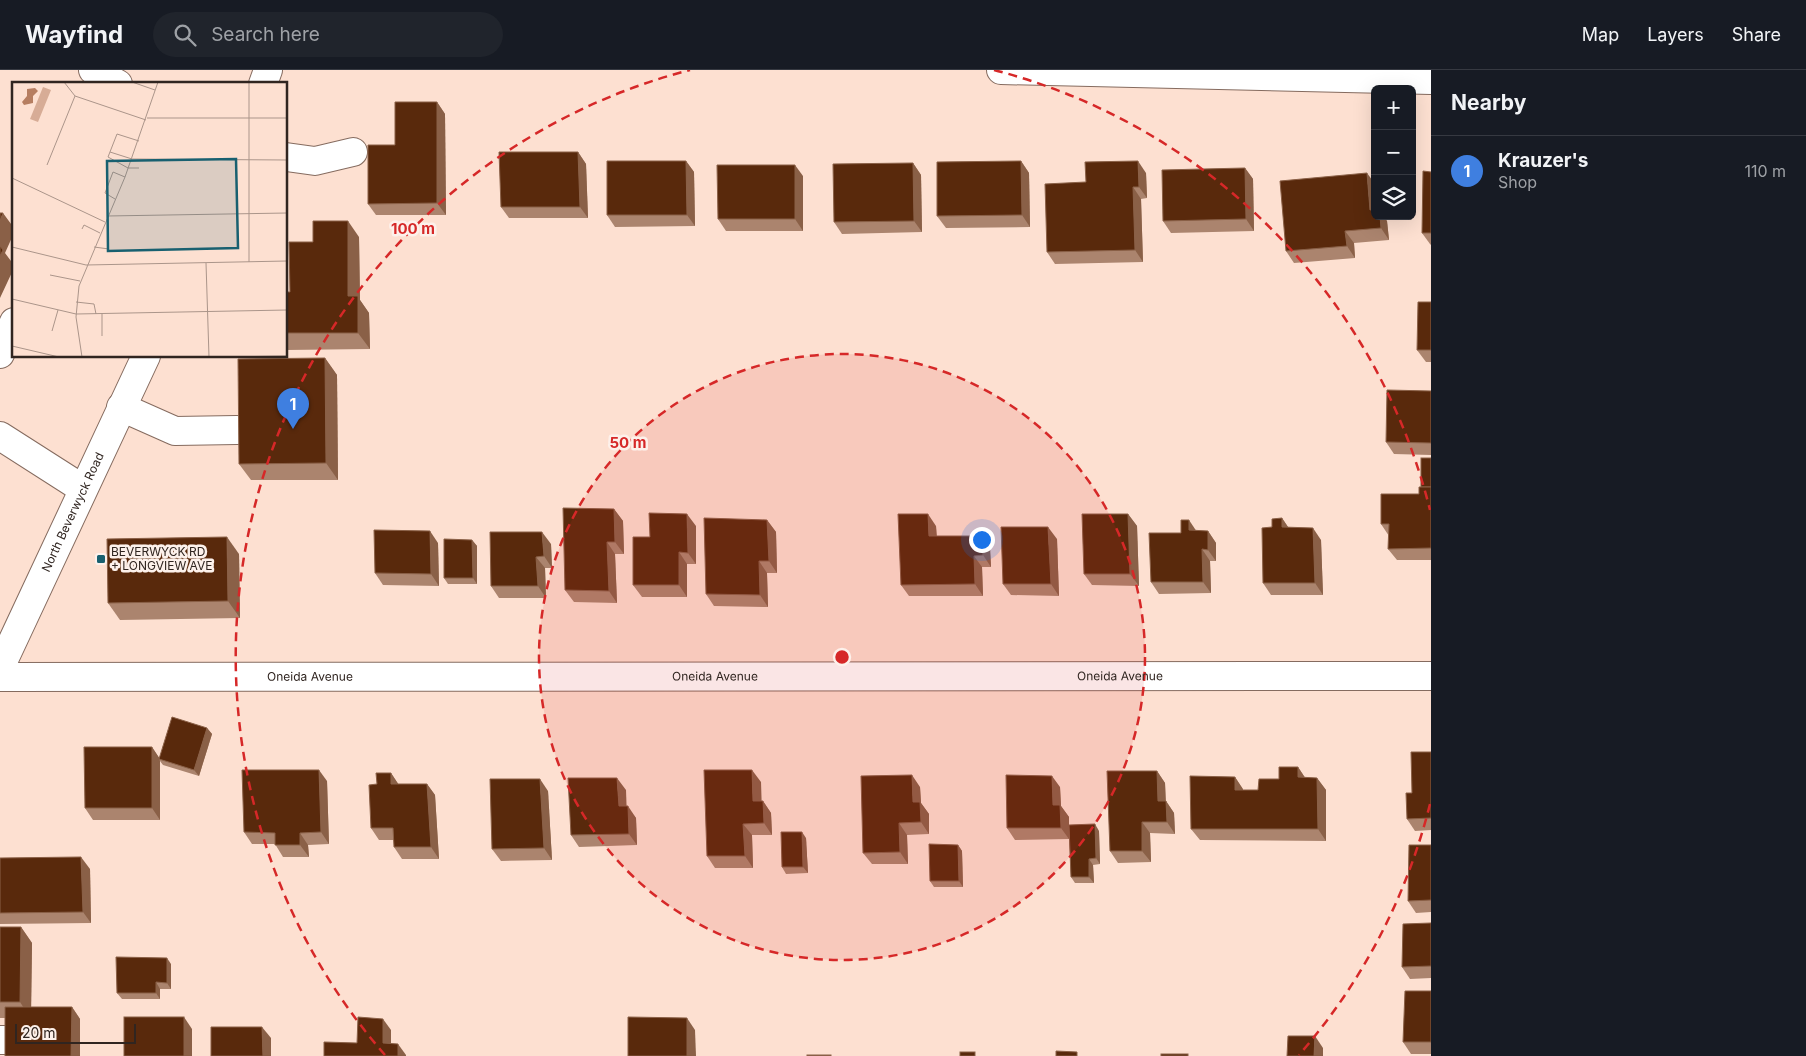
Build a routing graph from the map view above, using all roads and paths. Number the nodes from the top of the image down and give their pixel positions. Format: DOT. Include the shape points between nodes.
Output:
graph roads {
  1 [pos="93,70"];
  2 [pos="268,70"];
  3 [pos="1001,70"];
  4 [pos="1431,80"];
  5 [pos="114,82"];
  6 [pos="264,82"];
  7 [pos="353,152"];
  8 [pos="288,157"];
  9 [pos="12,327"];
  10 [pos="0,354"];
  11 [pos="145,358"];
  12 [pos="121,408"];
  13 [pos="237,430"];
  14 [pos="0,436"];
  15 [pos="82,489"];
  16 [pos="0,668"];
  17 [pos="1431,676"];
  18 [pos="0,677"];
  1 -- 5 [label="street"];
  2 -- 6 [label="street"];
  3 -- 4 [label="street"];
  7 -- 8 [label="street" via="315,161"];
  9 -- 10 [label="street"];
  11 -- 12 [label="street, North Beverwyck Road"];
  12 -- 13 [label="street" via="175,431"];
  12 -- 15 [label="street, North Beverwyck Road"];
  14 -- 15 [label="street"];
  15 -- 16 [label="street, North Beverwyck Road"];
  17 -- 18 [label="street, Oneida Avenue"];
}
